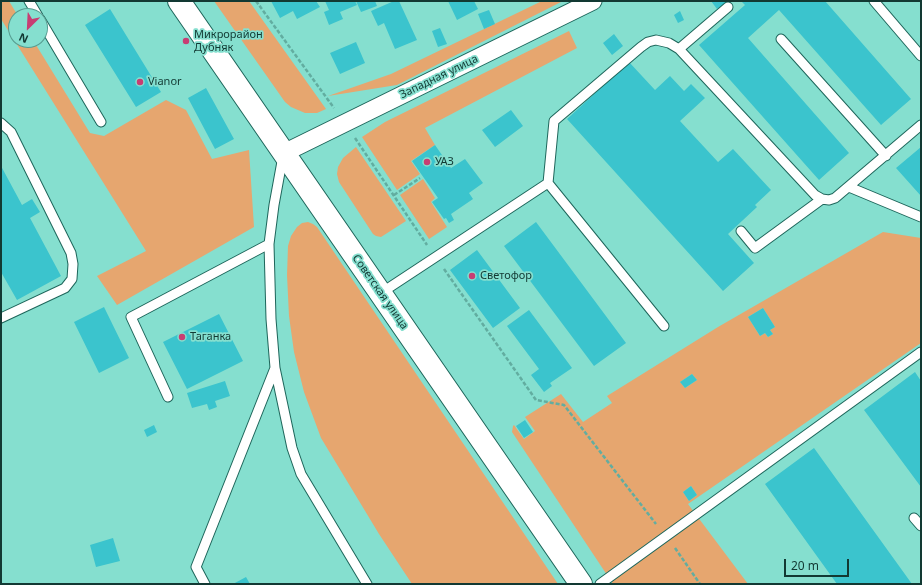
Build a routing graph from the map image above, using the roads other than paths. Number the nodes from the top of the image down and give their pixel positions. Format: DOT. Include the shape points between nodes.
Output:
graph roads {
  1 [pos="179,1"];
  2 [pos="593,1"];
  3 [pos="874,1"];
  4 [pos="728,7"];
  5 [pos="48,33"];
  6 [pos="781,39"];
  7 [pos="679,49"];
  8 [pos="921,56"];
  9 [pos="101,122"];
  10 [pos="1,123"];
  11 [pos="921,125"];
  12 [pos="284,153"];
  13 [pos="886,156"];
  14 [pos="548,183"];
  15 [pos="849,188"];
  16 [pos="822,199"];
  17 [pos="921,217"];
  18 [pos="740,231"];
  19 [pos="269,244"];
  20 [pos="381,293"];
  21 [pos="1,318"];
  22 [pos="664,326"];
  23 [pos="921,352"];
  24 [pos="275,368"];
  25 [pos="168,397"];
  26 [pos="914,518"];
  27 [pos="921,526"];
  28 [pos="205,584"];
  29 [pos="367,584"];
  30 [pos="581,584"];
  31 [pos="600,584"];
  1 -- 12 [label="main road, Советская улица"];
  2 -- 12 [label="street, Западная улица"];
  3 -- 8 [label="lane"];
  4 -- 7 [label="lane"];
  5 -- 9 [label="lane"];
  6 -- 13 [label="lane"];
  7 -- 14 [label="lane" via="656,40 648,42 554,121"];
  7 -- 16 [label="lane" via="815,195"];
  10 -- 21 [label="lane" via="11,132 71,253 74,264 72,279 65,288"];
  11 -- 13 [label="lane"];
  12 -- 19 [label="lane"];
  12 -- 20 [label="main road, Советская улица"];
  13 -- 15 [label="lane"];
  14 -- 20 [label="lane"];
  14 -- 22 [label="lane"];
  15 -- 16 [label="lane" via="835,198"];
  15 -- 17 [label="lane"];
  16 -- 18 [label="lane" via="754,248"];
  19 -- 24 [label="lane"];
  19 -- 25 [label="lane" via="131,317"];
  20 -- 30 [label="main road, Советская улица"];
  23 -- 31 [label="lane"];
  24 -- 28 [label="lane" via="196,567"];
  24 -- 29 [label="lane" via="292,448 302,474"];
  26 -- 27 [label="lane"];
}
